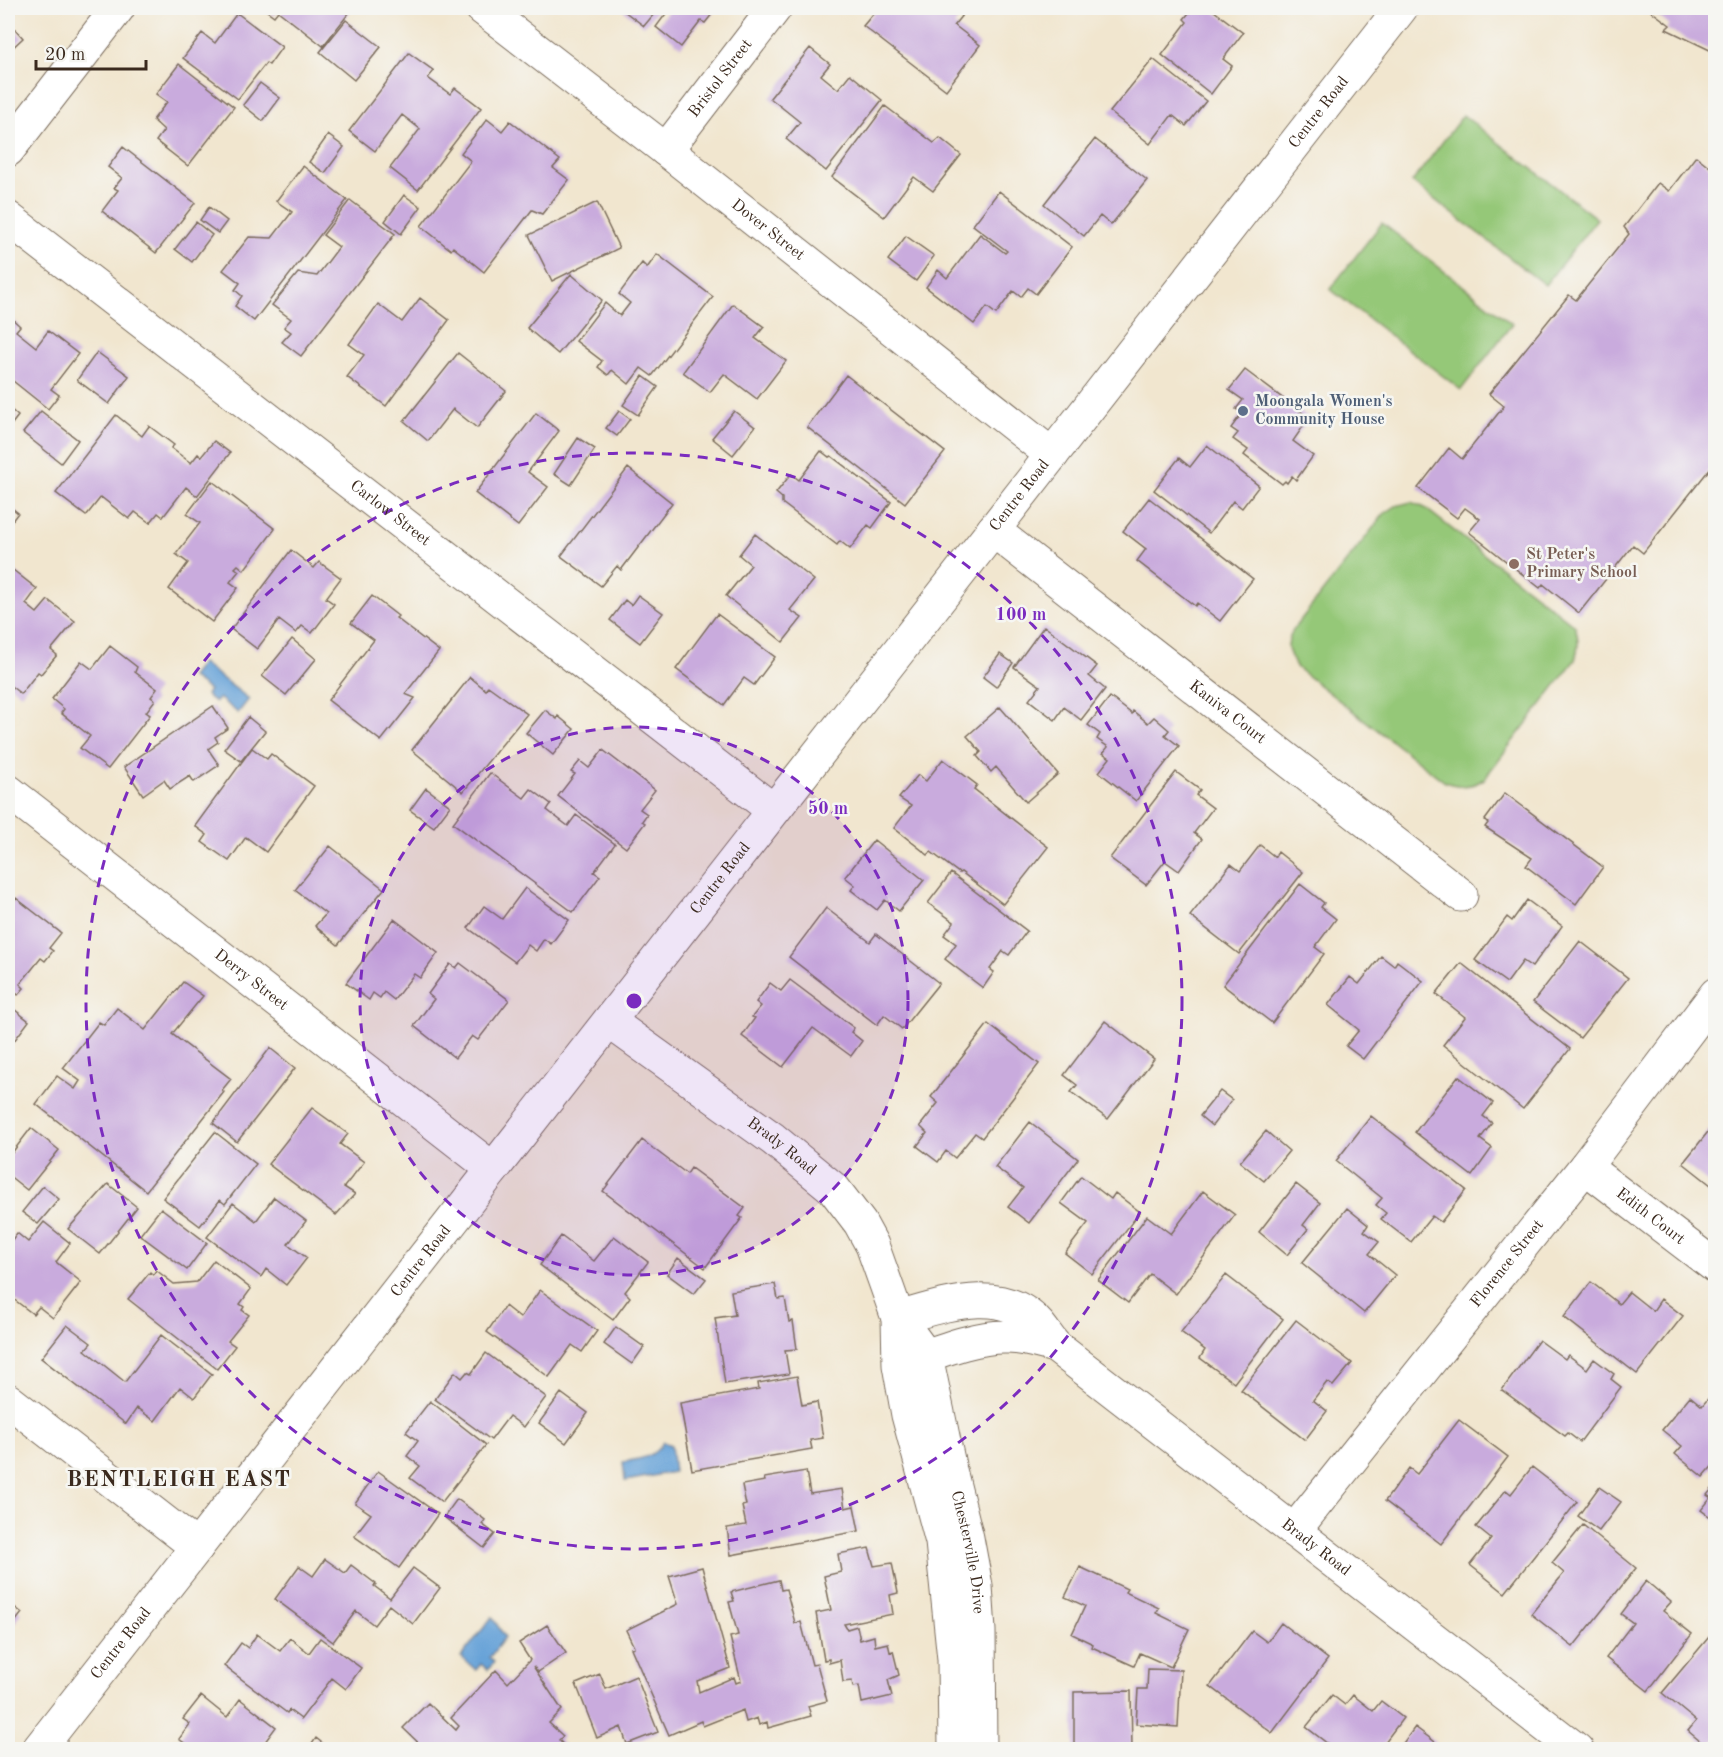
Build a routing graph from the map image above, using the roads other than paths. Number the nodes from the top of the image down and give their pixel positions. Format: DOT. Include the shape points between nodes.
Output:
graph roads {
  1 [pos="118,8"];
  2 [pos="482,8"];
  3 [pos="775,8"];
  4 [pos="1401,8"];
  5 [pos="8,150"];
  6 [pos="666,150"];
  7 [pos="8,218"];
  8 [pos="1052,455"];
  9 [pos="993,531"];
  10 [pos="8,791"];
  11 [pos="773,810"];
  12 [pos="1461,894"];
  13 [pos="1716,994"];
  14 [pos="610,1022"];
  15 [pos="1585,1167"];
  16 [pos="494,1169"];
  17 [pos="1716,1267"];
  18 [pos="897,1318"];
  19 [pos="1055,1346"];
  20 [pos="913,1361"];
  21 [pos="8,1400"];
  22 [pos="1294,1530"];
  23 [pos="197,1547"];
  24 [pos="38,1749"];
  25 [pos="955,1749"];
  26 [pos="981,1749"];
  27 [pos="1577,1749"];
  1 -- 5 [label="street"];
  2 -- 6 [label="street, Dover Street"];
  3 -- 6 [label="street, Bristol Street"];
  4 -- 8 [label="street, Centre Road"];
  6 -- 8 [label="street, Dover Street"];
  7 -- 11 [label="street, Carlow Street"];
  8 -- 9 [label="street, Centre Road"];
  9 -- 11 [label="street, Centre Road"];
  9 -- 12 [label="street, Kaniva Court"];
  10 -- 16 [label="street, Derry Street"];
  11 -- 14 [label="street, Centre Road"];
  13 -- 15 [label="street, Florence Street"];
  14 -- 16 [label="street, Centre Road"];
  14 -- 18 [label="street, Brady Road" via="773,1139 834,1189 872,1245"];
  15 -- 17 [label="street, Edith Court"];
  15 -- 22 [label="street, Florence Street"];
  16 -- 23 [label="street, Centre Road"];
  18 -- 19 [label="street, Brady Road" via="971,1300 995,1301 1038,1323"];
  18 -- 20 [label="street, Brady Road"];
  19 -- 20 [label="street, Brady Road" via="1003,1336"];
  19 -- 22 [label="street, Brady Road"];
  20 -- 25 [label="street, Chesterville Drive" via="908,1415 942,1542 954,1659"];
  20 -- 26 [label="street, Chesterville Drive" via="951,1470 968,1538 980,1631"];
  21 -- 23 [label="street"];
  22 -- 27 [label="street, Brady Road"];
  23 -- 24 [label="street, Centre Road"];
}
